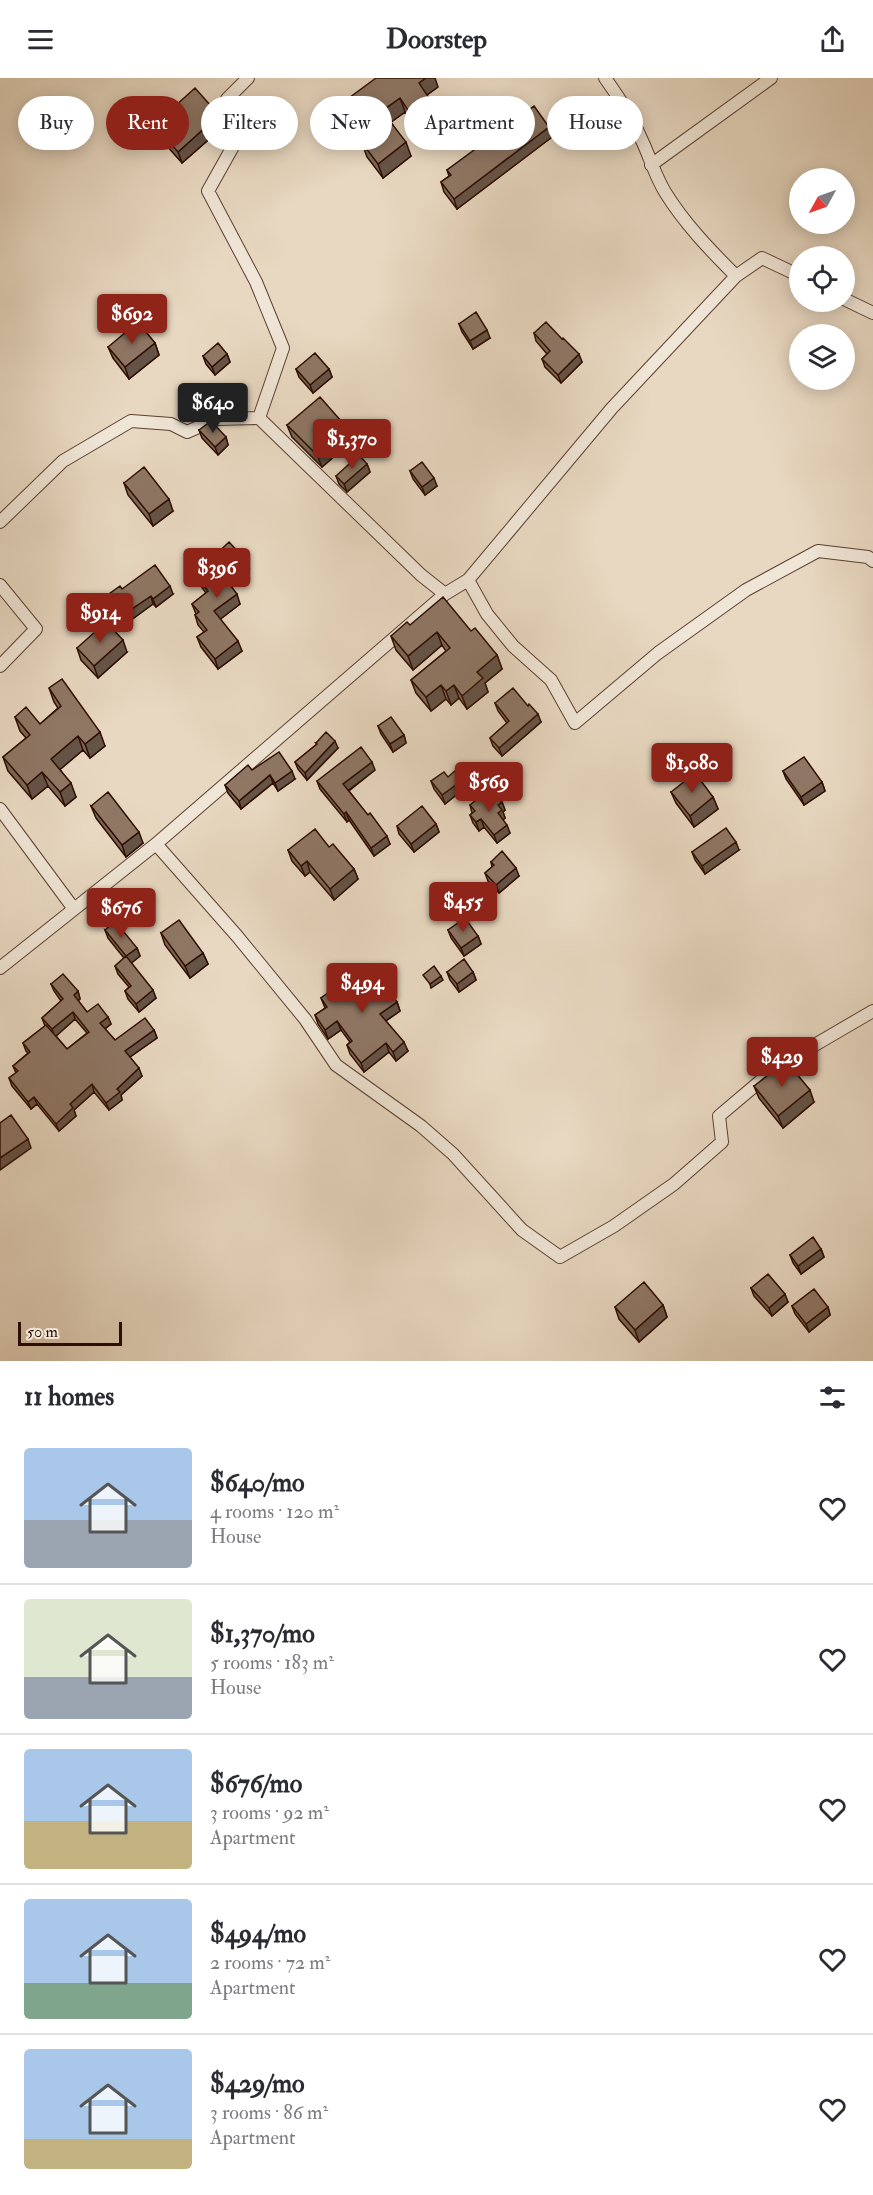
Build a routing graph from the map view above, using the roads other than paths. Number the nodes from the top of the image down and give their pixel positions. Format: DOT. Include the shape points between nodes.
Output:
graph roads {
  1 [pos="248,78"];
  2 [pos="605,78"];
  3 [pos="771,78"];
  4 [pos="651,165"];
  5 [pos="789,271"];
  6 [pos="736,276"];
  7 [pos="855,304"];
  8 [pos="873,313"];
  9 [pos="259,418"];
  10 [pos="0,522"];
  11 [pos="873,561"];
  12 [pos="468,580"];
  13 [pos="0,585"];
  14 [pos="446,594"];
  15 [pos="0,666"];
  16 [pos="0,809"];
  17 [pos="156,844"];
  18 [pos="74,909"];
  19 [pos="0,968"];
  20 [pos="873,1011"];
  1 -- 9 [label="street" via="227,99 236,141 208,191 256,282 283,348"];
  2 -- 4 [label="street" via="626,107"];
  3 -- 4 [label="street"];
  4 -- 6 [label="street" via="665,192 708,248"];
  5 -- 6 [label="street" via="762,258"];
  6 -- 12 [label="street" via="612,408"];
  7 -- 8 [label="street"];
  9 -- 10 [label="street" via="217,419 187,432 171,424 131,421 63,461"];
  9 -- 14 [label="street" via="421,575"];
  11 -- 12 [label="street" via="868,557 819,551 756,585 658,654 575,723 551,680 513,646 487,614"];
  12 -- 14 [label="street"];
  13 -- 15 [label="street" via="36,629"];
  14 -- 17 [label="street"];
  16 -- 18 [label="street"];
  17 -- 18 [label="street"];
  17 -- 20 [label="street" via="305,1019 336,1065 421,1126 453,1154 522,1230 560,1257 614,1226 674,1184 722,1142 719,1116 777,1067"];
  18 -- 19 [label="street"];
}
